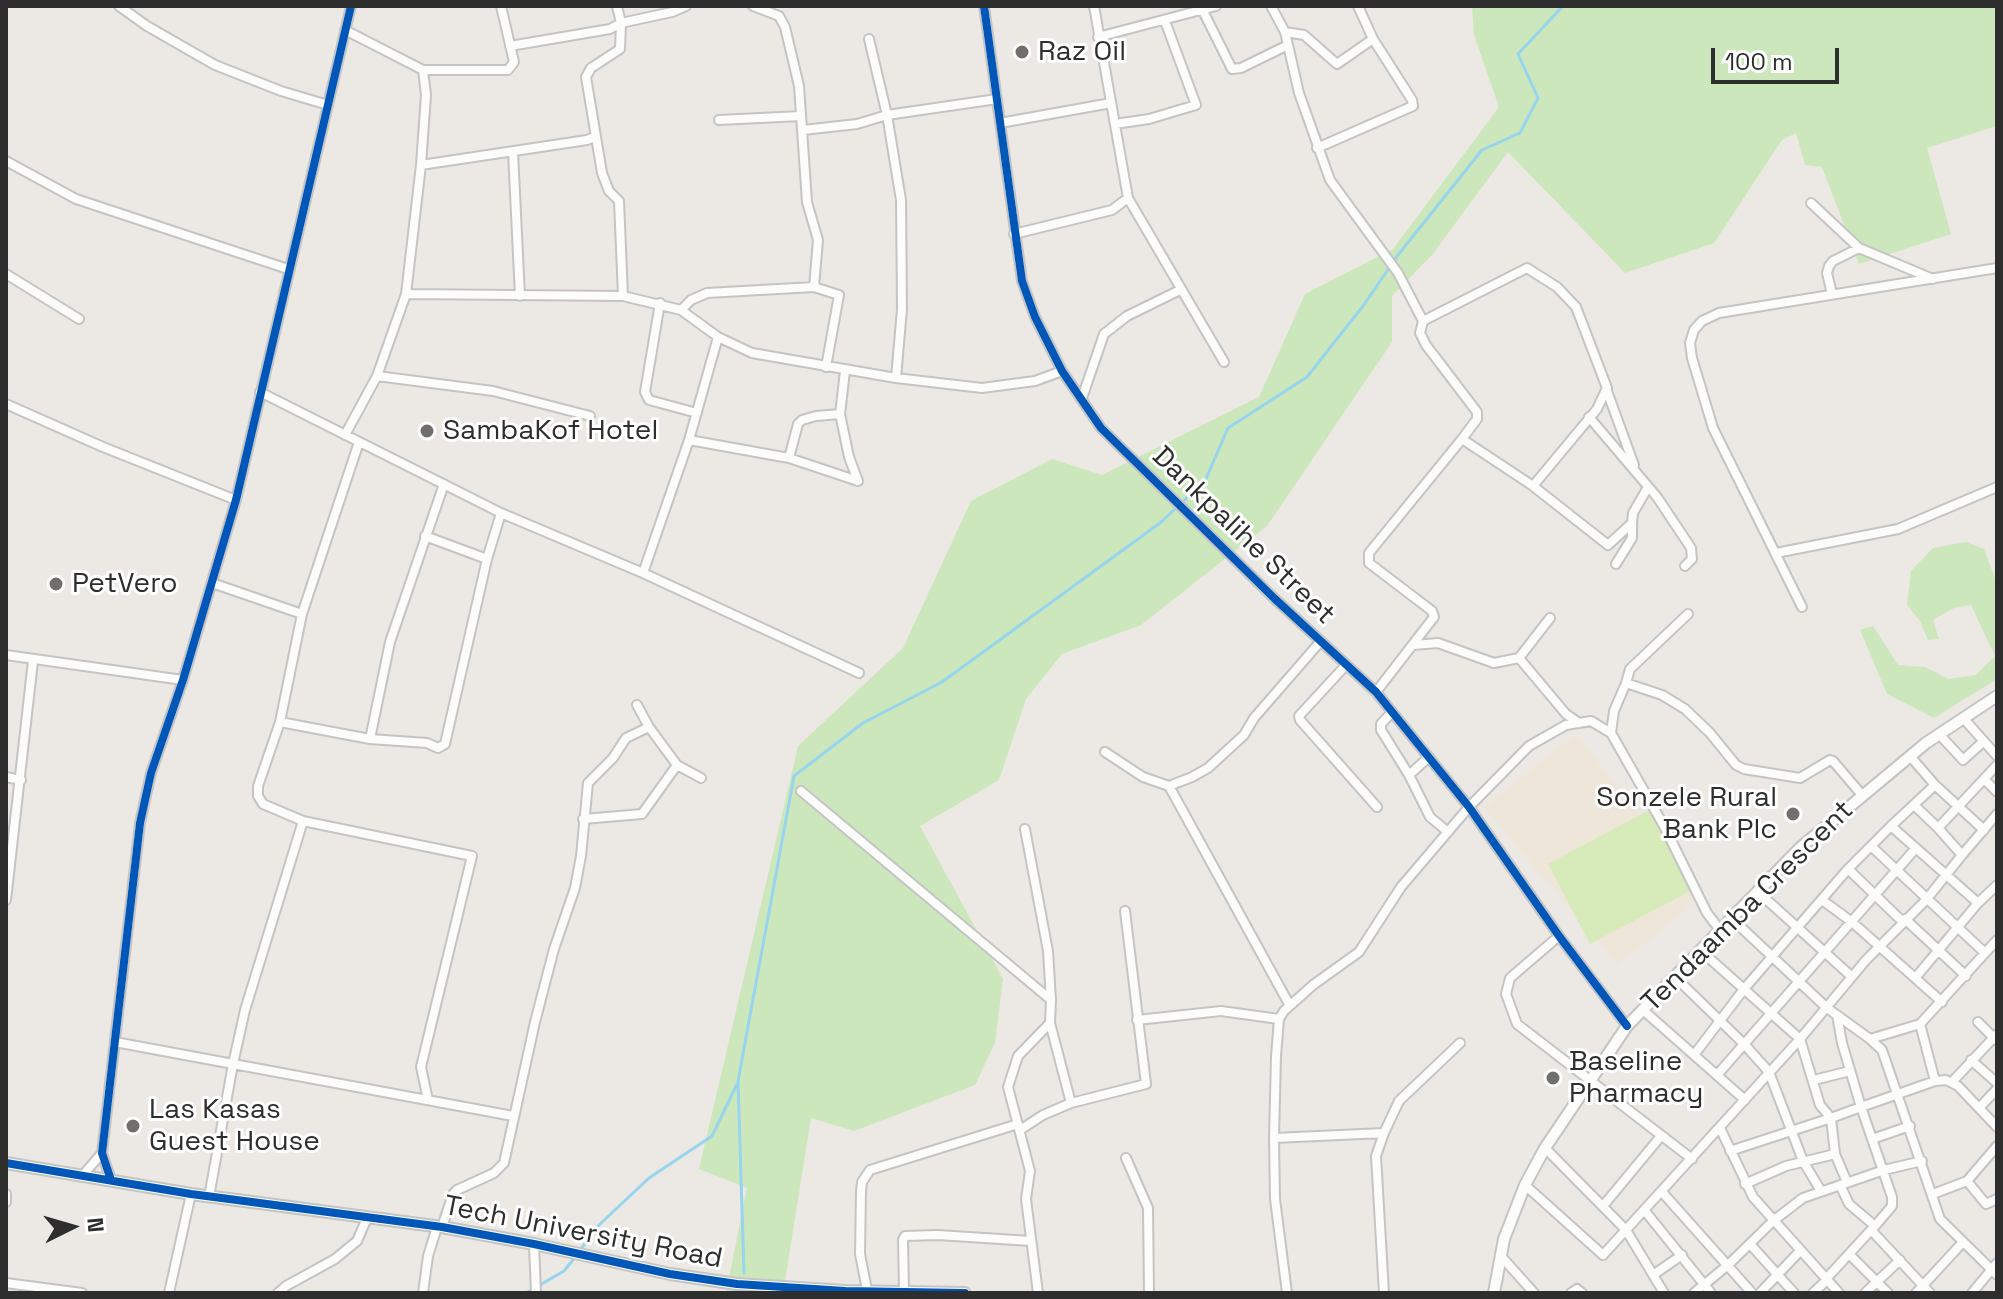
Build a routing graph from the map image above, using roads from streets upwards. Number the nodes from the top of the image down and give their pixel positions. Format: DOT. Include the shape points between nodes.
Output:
graph roads {
  1 [pos="119,6"];
  2 [pos="351,6"];
  3 [pos="501,6"];
  4 [pos="617,6"];
  5 [pos="686,6"];
  6 [pos="753,6"];
  7 [pos="984,6"];
  8 [pos="1094,6"];
  9 [pos="1216,6"];
  10 [pos="1271,6"];
  11 [pos="1358,6"];
  12 [pos="1203,11"];
  13 [pos="1165,21"];
  14 [pos="621,23"];
  15 [pos="345,30"];
  16 [pos="1285,32"];
  17 [pos="1098,37"];
  18 [pos="869,39"];
  19 [pos="1373,39"];
  20 [pos="1288,45"];
  21 [pos="510,46"];
  22 [pos="423,70"];
  23 [pos="997,99"];
  24 [pos="1111,103"];
  25 [pos="328,105"];
  26 [pos="887,115"];
  27 [pos="801,116"];
  28 [pos="719,120"];
  29 [pos="1000,123"];
  30 [pos="1115,124"];
  31 [pos="803,130"];
  32 [pos="594,137"];
  33 [pos="1317,148"];
  34 [pos="513,152"];
  35 [pos="6,161"];
  36 [pos="421,165"];
  37 [pos="1128,198"];
  38 [pos="1811,203"];
  39 [pos="1014,234"];
  40 [pos="1859,248"];
  41 [pos="1997,268"];
  42 [pos="288,269"];
  43 [pos="6,274"];
  44 [pos="1933,279"];
  45 [pos="814,287"];
  46 [pos="1180,290"];
  47 [pos="406,294"];
  48 [pos="1832,294"];
  49 [pos="520,296"];
  50 [pos="623,296"];
  51 [pos="660,303"];
  52 [pos="681,310"];
  53 [pos="79,319"];
  54 [pos="1423,321"];
  55 [pos="718,337"];
  56 [pos="1224,362"];
  57 [pos="826,367"];
  58 [pos="845,371"];
  59 [pos="1062,371"];
  60 [pos="377,376"];
  61 [pos="896,378"];
  62 [pos="1607,388"];
  63 [pos="260,392"];
  64 [pos="1082,398"];
  65 [pos="6,404"];
  66 [pos="697,413"];
  67 [pos="840,414"];
  68 [pos="590,416"];
  69 [pos="1589,417"];
  70 [pos="345,435"];
  71 [pos="1462,439"];
  72 [pos="689,440"];
  73 [pos="359,442"];
  74 [pos="789,458"];
  75 [pos="1637,473"];
  76 [pos="444,484"];
  77 [pos="1533,486"];
  78 [pos="1648,487"];
  79 [pos="1997,487"];
  80 [pos="236,500"];
  81 [pos="501,513"];
  82 [pos="1632,523"];
  83 [pos="425,536"];
  84 [pos="1776,553"];
  85 [pos="487,559"];
  86 [pos="1616,564"];
  87 [pos="1685,566"];
  88 [pos="643,573"];
  89 [pos="212,583"];
  90 [pos="1802,607"];
  91 [pos="302,614"];
  92 [pos="1688,614"];
  93 [pos="1550,618"];
  94 [pos="1320,642"];
  95 [pos="1413,645"];
  96 [pos="6,655"];
  97 [pos="1519,658"];
  98 [pos="33,661"];
  99 [pos="1346,665"];
  100 [pos="859,673"];
  101 [pos="183,680"];
  102 [pos="1626,683"];
  103 [pos="1376,692"];
  104 [pos="1996,700"];
  105 [pos="637,705"];
  106 [pos="1392,712"];
  107 [pos="1964,719"];
  108 [pos="280,722"];
  109 [pos="1579,723"];
  110 [pos="649,727"];
  111 [pos="1611,733"];
  112 [pos="1939,734"];
  113 [pos="370,739"];
  114 [pos="1984,741"];
  115 [pos="1105,752"];
  116 [pos="1910,756"];
  117 [pos="1997,756"];
  118 [pos="1429,757"];
  119 [pos="677,765"];
  120 [pos="1997,765"];
  121 [pos="1409,775"];
  122 [pos="6,777"];
  123 [pos="701,778"];
  124 [pos="1984,779"];
  125 [pos="21,780"];
  126 [pos="1935,785"];
  127 [pos="1169,786"];
  128 [pos="801,791"];
  129 [pos="1997,792"];
  130 [pos="1862,795"];
  131 [pos="1914,805"];
  132 [pos="1956,806"];
  133 [pos="1377,807"];
  134 [pos="1469,807"];
  135 [pos="1997,814"];
  136 [pos="583,819"];
  137 [pos="303,821"];
  138 [pos="1891,826"];
  139 [pos="1938,828"];
  140 [pos="1025,829"];
  141 [pos="1984,830"];
  142 [pos="1448,832"];
  143 [pos="1871,846"];
  144 [pos="1916,848"];
  145 [pos="1962,855"];
  146 [pos="1848,869"];
  147 [pos="1898,870"];
  148 [pos="1945,875"];
  149 [pos="1997,885"];
  150 [pos="1757,891"];
  151 [pos="1876,895"];
  152 [pos="6,900"];
  153 [pos="1822,900"];
  154 [pos="1926,900"];
  155 [pos="1978,903"];
  156 [pos="1125,911"];
  157 [pos="1731,918"];
  158 [pos="1904,921"];
  159 [pos="1852,922"];
  160 [pos="1798,928"];
  161 [pos="1957,928"];
  162 [pos="1720,930"];
  163 [pos="1559,936"];
  164 [pos="1997,940"];
  165 [pos="1879,946"];
  166 [pos="1700,950"];
  167 [pos="1939,951"];
  168 [pos="1826,953"];
  169 [pos="1985,953"];
  170 [pos="1773,957"];
  171 [pos="1851,976"];
  172 [pos="1966,976"];
  173 [pos="1675,977"];
  174 [pos="1916,977"];
  175 [pos="1800,983"];
  176 [pos="1744,989"];
  177 [pos="1051,1000"];
  178 [pos="1942,1002"];
  179 [pos="1289,1004"];
  180 [pos="1827,1008"];
  181 [pos="1643,1010"];
  182 [pos="1772,1014"];
  183 [pos="1837,1015"];
  184 [pos="1279,1019"];
  185 [pos="1137,1020"];
  186 [pos="1721,1021"];
  187 [pos="1978,1022"];
  188 [pos="1050,1023"];
  189 [pos="1920,1024"];
  190 [pos="1627,1026"];
  191 [pos="1996,1037"];
  192 [pos="1800,1039"];
  193 [pos="1870,1039"];
  194 [pos="115,1042"];
  195 [pos="1460,1043"];
  196 [pos="1745,1045"];
  197 [pos="1694,1055"];
  198 [pos="1971,1060"];
  199 [pos="233,1064"];
  200 [pos="1850,1071"];
  201 [pos="1769,1072"];
  202 [pos="1717,1075"];
  203 [pos="1814,1080"];
  204 [pos="1591,1081"];
  205 [pos="1935,1081"];
  206 [pos="1952,1082"];
  207 [pos="1997,1083"];
  208 [pos="1997,1089"];
  209 [pos="1899,1095"];
  210 [pos="428,1100"];
  211 [pos="1745,1100"];
  212 [pos="1071,1103"];
  213 [pos="1861,1107"];
  214 [pos="1979,1108"];
  215 [pos="513,1116"];
  216 [pos="1831,1118"];
  217 [pos="1910,1126"];
  218 [pos="1019,1127"];
  219 [pos="1997,1127"];
  220 [pos="1720,1128"];
  221 [pos="1791,1130"];
  222 [pos="1384,1133"];
  223 [pos="1661,1136"];
  224 [pos="1274,1138"];
  225 [pos="1872,1139"];
  226 [pos="1997,1146"];
  227 [pos="1545,1148"];
  228 [pos="1730,1151"];
  229 [pos="102,1153"];
  230 [pos="1835,1154"];
  231 [pos="1126,1158"];
  232 [pos="1692,1159"];
  233 [pos="1803,1161"];
  234 [pos="1922,1161"];
  235 [pos="6,1163"];
  236 [pos="1884,1170"];
  237 [pos="83,1175"];
  238 [pos="111,1180"];
  239 [pos="1967,1181"];
  240 [pos="1745,1184"];
  241 [pos="1843,1184"];
  242 [pos="1525,1185"];
  243 [pos="1821,1191"];
  244 [pos="1662,1192"];
  245 [pos="6,1194"];
  246 [pos="191,1194"];
  247 [pos="1933,1194"];
  248 [pos="209,1197"];
  249 [pos="1997,1199"];
  250 [pos="6,1202"];
  251 [pos="1603,1206"];
  252 [pos="1645,1211"];
  253 [pos="367,1218"];
  254 [pos="1773,1221"];
  255 [pos="439,1227"];
  256 [pos="1873,1228"];
  257 [pos="1626,1230"];
  258 [pos="1031,1241"];
  259 [pos="1963,1242"];
  260 [pos="534,1244"];
  261 [pos="1750,1244"];
  262 [pos="1800,1251"];
  263 [pos="1849,1254"];
  264 [pos="1500,1255"];
  265 [pos="1682,1255"];
  266 [pos="1900,1260"];
  267 [pos="1728,1265"];
  268 [pos="1995,1269"];
  269 [pos="1653,1275"];
  270 [pos="1778,1275"];
  271 [pos="1826,1280"];
  272 [pos="1877,1281"];
  273 [pos="6,1283"];
  274 [pos="1708,1289"];
  275 [pos="867,1290"];
  276 [pos="904,1291"];
  277 [pos="1923,1291"];
  278 [pos="845,1292"];
  279 [pos="82,1293"];
  280 [pos="169,1293"];
  281 [pos="278,1293"];
  282 [pos="423,1293"];
  283 [pos="536,1293"];
  284 [pos="965,1293"];
  285 [pos="1038,1293"];
  286 [pos="1149,1293"];
  287 [pos="1287,1293"];
  288 [pos="1384,1293"];
  289 [pos="1494,1293"];
  290 [pos="1534,1293"];
  291 [pos="1571,1293"];
  292 [pos="1582,1293"];
  293 [pos="1664,1293"];
  294 [pos="1694,1293"];
  295 [pos="1752,1293"];
  296 [pos="1760,1293"];
  297 [pos="1794,1293"];
  298 [pos="1813,1293"];
  299 [pos="1839,1293"];
  300 [pos="1865,1293"];
  301 [pos="1888,1293"];
  302 [pos="1972,1293"];
  1 -- 25 [label="street" via="215,65"];
  2 -- 15 [label="street"];
  3 -- 21 [label="street"];
  4 -- 14 [label="street"];
  5 -- 14 [label="street"];
  6 -- 27 [label="street" via="779,16 785,27"];
  7 -- 23 [label="street, Dankpalihe Street"];
  8 -- 17 [label="street"];
  9 -- 12 [label="street"];
  10 -- 16 [label="street"];
  11 -- 19 [label="street"];
  12 -- 13 [label="street"];
  12 -- 20 [label="street" via="1232,69"];
  13 -- 17 [label="street"];
  13 -- 30 [label="street" via="1196,105"];
  14 -- 21 [label="street"];
  14 -- 32 [label="street" via="620,49 586,77"];
  15 -- 22 [label="street"];
  15 -- 25 [label="street"];
  16 -- 19 [label="street" via="1304,35 1337,64"];
  16 -- 20 [label="street"];
  17 -- 24 [label="street"];
  18 -- 26 [label="street"];
  19 -- 33 [label="street" via="1413,106"];
  20 -- 33 [label="street"];
  21 -- 22 [label="street" via="514,62 508,70"];
  22 -- 36 [label="street"];
  23 -- 26 [label="street"];
  23 -- 29 [label="street, Dankpalihe Street"];
  24 -- 29 [label="street"];
  24 -- 30 [label="street"];
  25 -- 42 [label="street"];
  26 -- 31 [label="street"];
  26 -- 61 [label="street" via="901,200 902,309"];
  27 -- 28 [label="street"];
  27 -- 31 [label="street"];
  29 -- 39 [label="street, Dankpalihe Street"];
  30 -- 37 [label="street"];
  31 -- 45 [label="street" via="807,202 818,240"];
  32 -- 34 [label="street"];
  32 -- 50 [label="street" via="609,191 619,201"];
  33 -- 54 [label="street" via="1330,180 1398,273"];
  34 -- 36 [label="street"];
  34 -- 49 [label="street"];
  35 -- 42 [label="street" via="76,199"];
  36 -- 47 [label="street"];
  37 -- 39 [label="street" via="1112,210"];
  37 -- 46 [label="street"];
  38 -- 40 [label="street"];
  39 -- 59 [label="street, Dankpalihe Street" via="1022,281"];
  40 -- 44 [label="street"];
  40 -- 48 [label="street" via="1829,266"];
  41 -- 44 [label="street"];
  42 -- 63 [label="street"];
  43 -- 53 [label="street"];
  44 -- 48 [label="street"];
  45 -- 52 [label="street" via="707,293"];
  45 -- 57 [label="street" via="839,295"];
  46 -- 56 [label="street"];
  46 -- 64 [label="street" via="1127,316 1104,334"];
  47 -- 49 [label="street"];
  47 -- 60 [label="street"];
  48 -- 84 [label="street" via="1719,313 1702,321 1690,343 1713,428"];
  49 -- 50 [label="street"];
  50 -- 51 [label="street"];
  51 -- 52 [label="street"];
  51 -- 66 [label="street" via="645,392 649,400"];
  52 -- 55 [label="street"];
  54 -- 62 [label="street" via="1527,268 1576,307"];
  54 -- 71 [label="street" via="1420,333 1426,345 1477,412"];
  55 -- 57 [label="street" via="752,353"];
  55 -- 66 [label="street"];
  57 -- 58 [label="street"];
  58 -- 61 [label="street"];
  58 -- 67 [label="street"];
  59 -- 61 [label="street" via="1035,381 982,388"];
  59 -- 64 [label="street, Dankpalihe Street"];
  60 -- 68 [label="street" via="493,391"];
  60 -- 70 [label="street"];
  62 -- 69 [label="street"];
  62 -- 75 [label="street"];
  63 -- 70 [label="street"];
  63 -- 80 [label="street"];
  64 -- 94 [label="street, Dankpalihe Street" via="1101,428"];
  65 -- 80 [label="street"];
  66 -- 72 [label="street"];
  67 -- 74 [label="street" via="802,420"];
  67 -- 74 [label="street" via="858,481"];
  69 -- 75 [label="street"];
  69 -- 77 [label="street"];
  70 -- 73 [label="street"];
  71 -- 77 [label="street"];
  71 -- 95 [label="street" via="1369,553 1369,563 1432,611 1434,617"];
  72 -- 74 [label="street"];
  72 -- 88 [label="street"];
  73 -- 76 [label="street"];
  73 -- 91 [label="street"];
  75 -- 78 [label="street"];
  76 -- 81 [label="street"];
  76 -- 83 [label="street"];
  77 -- 82 [label="street" via="1608,545"];
  78 -- 82 [label="street"];
  78 -- 87 [label="street" via="1691,548 1692,559"];
  79 -- 84 [label="street" via="1898,529"];
  80 -- 89 [label="street"];
  81 -- 85 [label="street"];
  81 -- 88 [label="street"];
  82 -- 86 [label="street" via="1632,538"];
  83 -- 85 [label="street"];
  83 -- 113 [label="street" via="390,642"];
  84 -- 90 [label="street"];
  85 -- 113 [label="street" via="445,744 438,748"];
  88 -- 100 [label="street"];
  89 -- 91 [label="street"];
  89 -- 101 [label="street"];
  91 -- 108 [label="street"];
  92 -- 102 [label="street" via="1630,669"];
  93 -- 97 [label="street"];
  94 -- 99 [label="street, Dankpalihe Street"];
  94 -- 127 [label="street" via="1244,735 1208,768"];
  95 -- 97 [label="street" via="1438,643 1494,663"];
  95 -- 103 [label="street"];
  96 -- 98 [label="street"];
  97 -- 109 [label="street"];
  98 -- 101 [label="street"];
  98 -- 125 [label="street"];
  99 -- 103 [label="street, Dankpalihe Street"];
  99 -- 133 [label="street" via="1299,716"];
  101 -- 194 [label="street" via="140,823"];
  102 -- 111 [label="street"];
  102 -- 130 [label="street" via="1685,709 1744,769 1800,778 1833,761"];
  103 -- 106 [label="street, Dankpalihe Street"];
  104 -- 107 [label="street, Tendaamba Crescent"];
  105 -- 110 [label="street"];
  106 -- 118 [label="street, Dankpalihe Street"];
  106 -- 121 [label="street" via="1381,730"];
  107 -- 112 [label="street, Tendaamba Crescent"];
  107 -- 114 [label="street"];
  108 -- 113 [label="street"];
  108 -- 137 [label="street" via="258,796 263,804"];
  109 -- 111 [label="street" via="1591,721"];
  109 -- 134 [label="street" via="1529,746"];
  110 -- 119 [label="street"];
  110 -- 136 [label="street" via="626,738 588,783"];
  111 -- 162 [label="street"];
  112 -- 114 [label="street" via="1963,760"];
  112 -- 116 [label="street, Tendaamba Crescent"];
  114 -- 117 [label="street"];
  115 -- 127 [label="street" via="1143,777"];
  116 -- 126 [label="street"];
  116 -- 130 [label="street, Tendaamba Crescent"];
  118 -- 121 [label="street"];
  118 -- 134 [label="street, Dankpalihe Street"];
  119 -- 123 [label="street"];
  119 -- 136 [label="street" via="642,814"];
  120 -- 124 [label="street"];
  121 -- 142 [label="street" via="1430,817"];
  122 -- 125 [label="street"];
  124 -- 129 [label="street"];
  124 -- 132 [label="street"];
  125 -- 152 [label="street"];
  126 -- 131 [label="street"];
  126 -- 132 [label="street"];
  127 -- 179 [label="street"];
  128 -- 177 [label="street"];
  130 -- 150 [label="street, Tendaamba Crescent"];
  131 -- 138 [label="street"];
  131 -- 139 [label="street"];
  132 -- 139 [label="street"];
  132 -- 141 [label="street"];
  134 -- 142 [label="street"];
  134 -- 163 [label="street, Dankpalihe Street"];
  135 -- 141 [label="street"];
  136 -- 215 [label="street" via="575,888 554,949"];
  137 -- 199 [label="street"];
  137 -- 210 [label="street" via="472,856 421,1067"];
  138 -- 143 [label="street"];
  138 -- 144 [label="street"];
  139 -- 145 [label="street"];
  140 -- 177 [label="street" via="1048,951"];
  141 -- 145 [label="street"];
  142 -- 179 [label="street" via="1401,887 1359,952"];
  143 -- 146 [label="street"];
  143 -- 147 [label="street"];
  144 -- 147 [label="street"];
  144 -- 148 [label="street"];
  145 -- 148 [label="street"];
  146 -- 151 [label="street"];
  146 -- 153 [label="street"];
  147 -- 151 [label="street"];
  147 -- 154 [label="street"];
  148 -- 154 [label="street"];
  148 -- 155 [label="street"];
  149 -- 155 [label="street"];
  150 -- 157 [label="street, Tendaamba Crescent"];
  150 -- 160 [label="street"];
  151 -- 158 [label="street"];
  151 -- 159 [label="street"];
  153 -- 159 [label="street"];
  153 -- 160 [label="street"];
  154 -- 158 [label="street"];
  154 -- 161 [label="street"];
  155 -- 161 [label="street"];
  156 -- 185 [label="street"];
  157 -- 162 [label="street, Tendaamba Crescent"];
  157 -- 170 [label="street"];
  158 -- 165 [label="street"];
  158 -- 167 [label="street"];
  159 -- 165 [label="street"];
  159 -- 168 [label="street"];
  160 -- 168 [label="street"];
  160 -- 170 [label="street"];
  161 -- 167 [label="street"];
  161 -- 169 [label="street"];
  162 -- 166 [label="street, Tendaamba Crescent"];
  163 -- 190 [label="street, Dankpalihe Street"];
  163 -- 204 [label="street" via="1510,978 1506,994 1517,1024"];
  164 -- 169 [label="street"];
  165 -- 171 [label="street"];
  165 -- 174 [label="street"];
  166 -- 173 [label="street, Tendaamba Crescent"];
  166 -- 176 [label="street"];
  167 -- 172 [label="street"];
  167 -- 174 [label="street"];
  168 -- 171 [label="street"];
  168 -- 175 [label="street"];
  169 -- 172 [label="street"];
  170 -- 175 [label="street"];
  170 -- 176 [label="street"];
  171 -- 180 [label="street"];
  172 -- 178 [label="street"];
  173 -- 181 [label="street, Tendaamba Crescent"];
  173 -- 186 [label="street"];
  174 -- 178 [label="street"];
  175 -- 180 [label="street"];
  175 -- 182 [label="street"];
  176 -- 182 [label="street"];
  176 -- 186 [label="street"];
  177 -- 188 [label="street"];
  178 -- 189 [label="street"];
  179 -- 184 [label="street"];
  180 -- 183 [label="street"];
  180 -- 192 [label="street"];
  181 -- 190 [label="street, Tendaamba Crescent"];
  181 -- 197 [label="street"];
  182 -- 192 [label="street"];
  182 -- 196 [label="street"];
  183 -- 193 [label="street"];
  183 -- 200 [label="street"];
  184 -- 185 [label="street" via="1221,1011"];
  184 -- 224 [label="street"];
  185 -- 212 [label="street" via="1146,1084"];
  186 -- 196 [label="street"];
  186 -- 197 [label="street"];
  187 -- 191 [label="street"];
  188 -- 212 [label="street"];
  188 -- 218 [label="street" via="1018,1056 1008,1087"];
  189 -- 193 [label="street"];
  189 -- 205 [label="street"];
  190 -- 204 [label="street, Tendaamba Crescent"];
  191 -- 198 [label="street"];
  192 -- 201 [label="street"];
  192 -- 203 [label="street"];
  193 -- 209 [label="street" via="1882,1050"];
  194 -- 199 [label="street"];
  194 -- 229 [label="street"];
  195 -- 222 [label="street" via="1399,1101"];
  196 -- 201 [label="street"];
  196 -- 202 [label="street"];
  197 -- 202 [label="street"];
  198 -- 206 [label="street"];
  198 -- 207 [label="street"];
  199 -- 210 [label="street"];
  199 -- 248 [label="street"];
  200 -- 203 [label="street"];
  200 -- 213 [label="street"];
  201 -- 211 [label="street"];
  201 -- 221 [label="street"];
  202 -- 211 [label="street"];
  203 -- 216 [label="street" via="1820,1105"];
  204 -- 223 [label="street"];
  204 -- 227 [label="street, Tendaamba Crescent"];
  205 -- 206 [label="street"];
  205 -- 209 [label="street"];
  206 -- 214 [label="street"];
  208 -- 214 [label="street"];
  209 -- 213 [label="street"];
  209 -- 217 [label="street"];
  210 -- 215 [label="street"];
  211 -- 220 [label="street"];
  212 -- 218 [label="street"];
  213 -- 216 [label="street"];
  213 -- 225 [label="street"];
  214 -- 219 [label="street"];
  215 -- 255 [label="street" via="504,1163 457,1190"];
  216 -- 221 [label="street"];
  216 -- 230 [label="street"];
  217 -- 225 [label="street"];
  217 -- 234 [label="street"];
  218 -- 258 [label="street" via="1030,1171 1026,1199"];
  218 -- 275 [label="street" via="879,1166 865,1175 860,1254"];
  220 -- 228 [label="street"];
  220 -- 232 [label="street"];
  221 -- 228 [label="street"];
  221 -- 233 [label="street"];
  222 -- 224 [label="street"];
  222 -- 288 [label="street" via="1376,1156"];
  223 -- 232 [label="street"];
  223 -- 251 [label="street"];
  224 -- 287 [label="street" via="1275,1199"];
  225 -- 236 [label="street"];
  226 -- 239 [label="street"];
  227 -- 242 [label="street, Tendaamba Crescent"];
  227 -- 251 [label="street"];
  228 -- 240 [label="street"];
  229 -- 237 [label="street"];
  229 -- 238 [label="street"];
  230 -- 233 [label="street"];
  230 -- 241 [label="street"];
  231 -- 286 [label="street" via="1148,1208"];
  232 -- 244 [label="street"];
  233 -- 240 [label="street"];
  233 -- 243 [label="street"];
  234 -- 236 [label="street"];
  234 -- 247 [label="street"];
  235 -- 237 [label="street, Tech University Road"];
  236 -- 241 [label="street"];
  236 -- 256 [label="street" via="1893,1203"];
  237 -- 238 [label="street, Tech University Road"];
  238 -- 246 [label="street, Tech University Road"];
  239 -- 247 [label="street"];
  239 -- 249 [label="street" via="1986,1204"];
  240 -- 254 [label="street"];
  241 -- 243 [label="street"];
  241 -- 256 [label="street" via="1849,1204"];
  242 -- 257 [label="street" via="1603,1255"];
  242 -- 264 [label="street, Tendaamba Crescent"];
  243 -- 254 [label="street"];
  244 -- 252 [label="street"];
  244 -- 267 [label="street"];
  245 -- 250 [label="street"];
  246 -- 248 [label="street, Tech University Road"];
  246 -- 280 [label="street"];
  247 -- 259 [label="street" via="1940,1219"];
  248 -- 253 [label="street, Tech University Road"];
  251 -- 257 [label="street"];
  252 -- 257 [label="street"];
  252 -- 265 [label="street"];
  253 -- 255 [label="street, Tech University Road"];
  253 -- 281 [label="street" via="357,1241"];
  254 -- 261 [label="street"];
  254 -- 262 [label="street"];
  255 -- 260 [label="street, Tech University Road"];
  255 -- 282 [label="street"];
  256 -- 263 [label="street"];
  256 -- 266 [label="street"];
  257 -- 269 [label="street"];
  258 -- 276 [label="street" via="905,1236"];
  258 -- 285 [label="street"];
  259 -- 268 [label="street"];
  259 -- 277 [label="street"];
  260 -- 278 [label="street, Tech University Road" via="670,1274"];
  260 -- 283 [label="street"];
  261 -- 267 [label="street"];
  261 -- 270 [label="street"];
  262 -- 270 [label="street"];
  262 -- 271 [label="street"];
  263 -- 271 [label="street"];
  263 -- 272 [label="street"];
  264 -- 289 [label="street, Tendaamba Crescent"];
  264 -- 290 [label="street"];
  265 -- 269 [label="street"];
  265 -- 274 [label="street"];
  266 -- 272 [label="street"];
  266 -- 277 [label="street"];
  267 -- 274 [label="street"];
  267 -- 295 [label="street"];
  268 -- 302 [label="street"];
  269 -- 293 [label="street"];
  270 -- 296 [label="street"];
  270 -- 297 [label="street"];
  271 -- 298 [label="street"];
  271 -- 299 [label="street"];
  272 -- 300 [label="street"];
  272 -- 301 [label="street"];
  273 -- 279 [label="street"];
  274 -- 294 [label="street"];
  275 -- 276 [label="street, Tech University Road"];
  275 -- 278 [label="street, Tech University Road"];
  276 -- 284 [label="street, Tech University Road"];
  291 -- 292 [label="street"];
}
